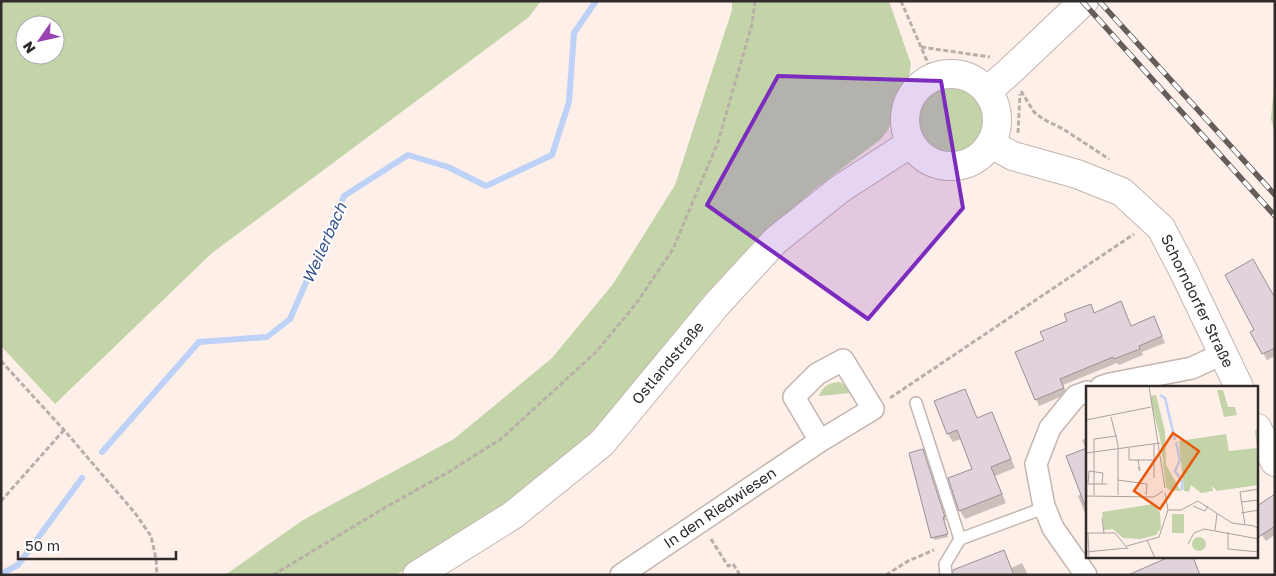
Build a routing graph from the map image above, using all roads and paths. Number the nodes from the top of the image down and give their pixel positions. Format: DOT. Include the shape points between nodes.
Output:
graph roads {
  1 [pos="755,1"];
  2 [pos="901,1"];
  3 [pos="1084,1"];
  4 [pos="921,47"];
  5 [pos="934,77"];
  6 [pos="1014,82"];
  7 [pos="987,91"];
  8 [pos="911,143"];
  9 [pos="1002,150"];
  10 [pos="1116,164"];
  11 [pos="1154,221"];
  12 [pos="1224,353"];
  13 [pos="1,361"];
  14 [pos="1106,386"];
  15 [pos="1239,386"];
  16 [pos="1086,392"];
  17 [pos="916,403"];
  18 [pos="873,410"];
  19 [pos="64,430"];
  20 [pos="1258,430"];
  21 [pos="820,441"];
  22 [pos="1275,462"];
  23 [pos="1,501"];
  24 [pos="1044,508"];
  25 [pos="700,521"];
  26 [pos="960,539"];
  27 [pos="157,575"];
  28 [pos="273,575"];
  29 [pos="417,575"];
  30 [pos="621,575"];
  31 [pos="740,575"];
  32 [pos="886,575"];
  33 [pos="946,575"];
  34 [pos="1086,575"];
  1 -- 28 [label="path" via="752,24 718,142 673,249 635,305 596,352 501,439"];
  2 -- 4 [label="path"];
  3 -- 6 [label="street"];
  4 -- 5 [label="path"];
  4 -- 6 [label="path" via="998,58"];
  5 -- 7 [label="street" via="963,75"];
  5 -- 8 [label="street" via="920,85 911,98 906,113 906,129"];
  6 -- 7 [label="street"];
  6 -- 9 [label="path" via="1018,138"];
  6 -- 10 [label="path" via="1034,112"];
  7 -- 9 [label="street" via="994,103 996,131"];
  8 -- 9 [label="street" via="922,156 951,166 966,164"];
  8 -- 29 [label="street, Ostlandstraße" via="840,188 776,240 716,304 602,443 513,515"];
  9 -- 11 [label="street, Schorndorfer Straße" via="1122,192"];
  11 -- 12 [label="street, Schorndorfer Straße" via="1161,228"];
  11 -- 18 [label="path"];
  12 -- 14 [label="street" via="1192,368"];
  12 -- 15 [label="street, Schorndorfer Straße"];
  13 -- 19 [label="path"];
  16 -- 24 [label="street" via="1076,396 1050,428 1036,464"];
  17 -- 26 [label="lane"];
  18 -- 21 [label="street, In den Riedwiesen"];
  18 -- 21 [label="street" via="842,360 817,374 794,397"];
  19 -- 23 [label="path"];
  19 -- 27 [label="path" via="151,536"];
  20 -- 22 [label="street"];
  21 -- 25 [label="street, In den Riedwiesen"];
  24 -- 26 [label="lane"];
  24 -- 34 [label="street" via="1053,528"];
  25 -- 30 [label="street, In den Riedwiesen"];
  25 -- 31 [label="path" via="728,566 733,564"];
  26 -- 32 [label="path" via="908,560"];
  26 -- 33 [label="lane" via="945,564"];
}
